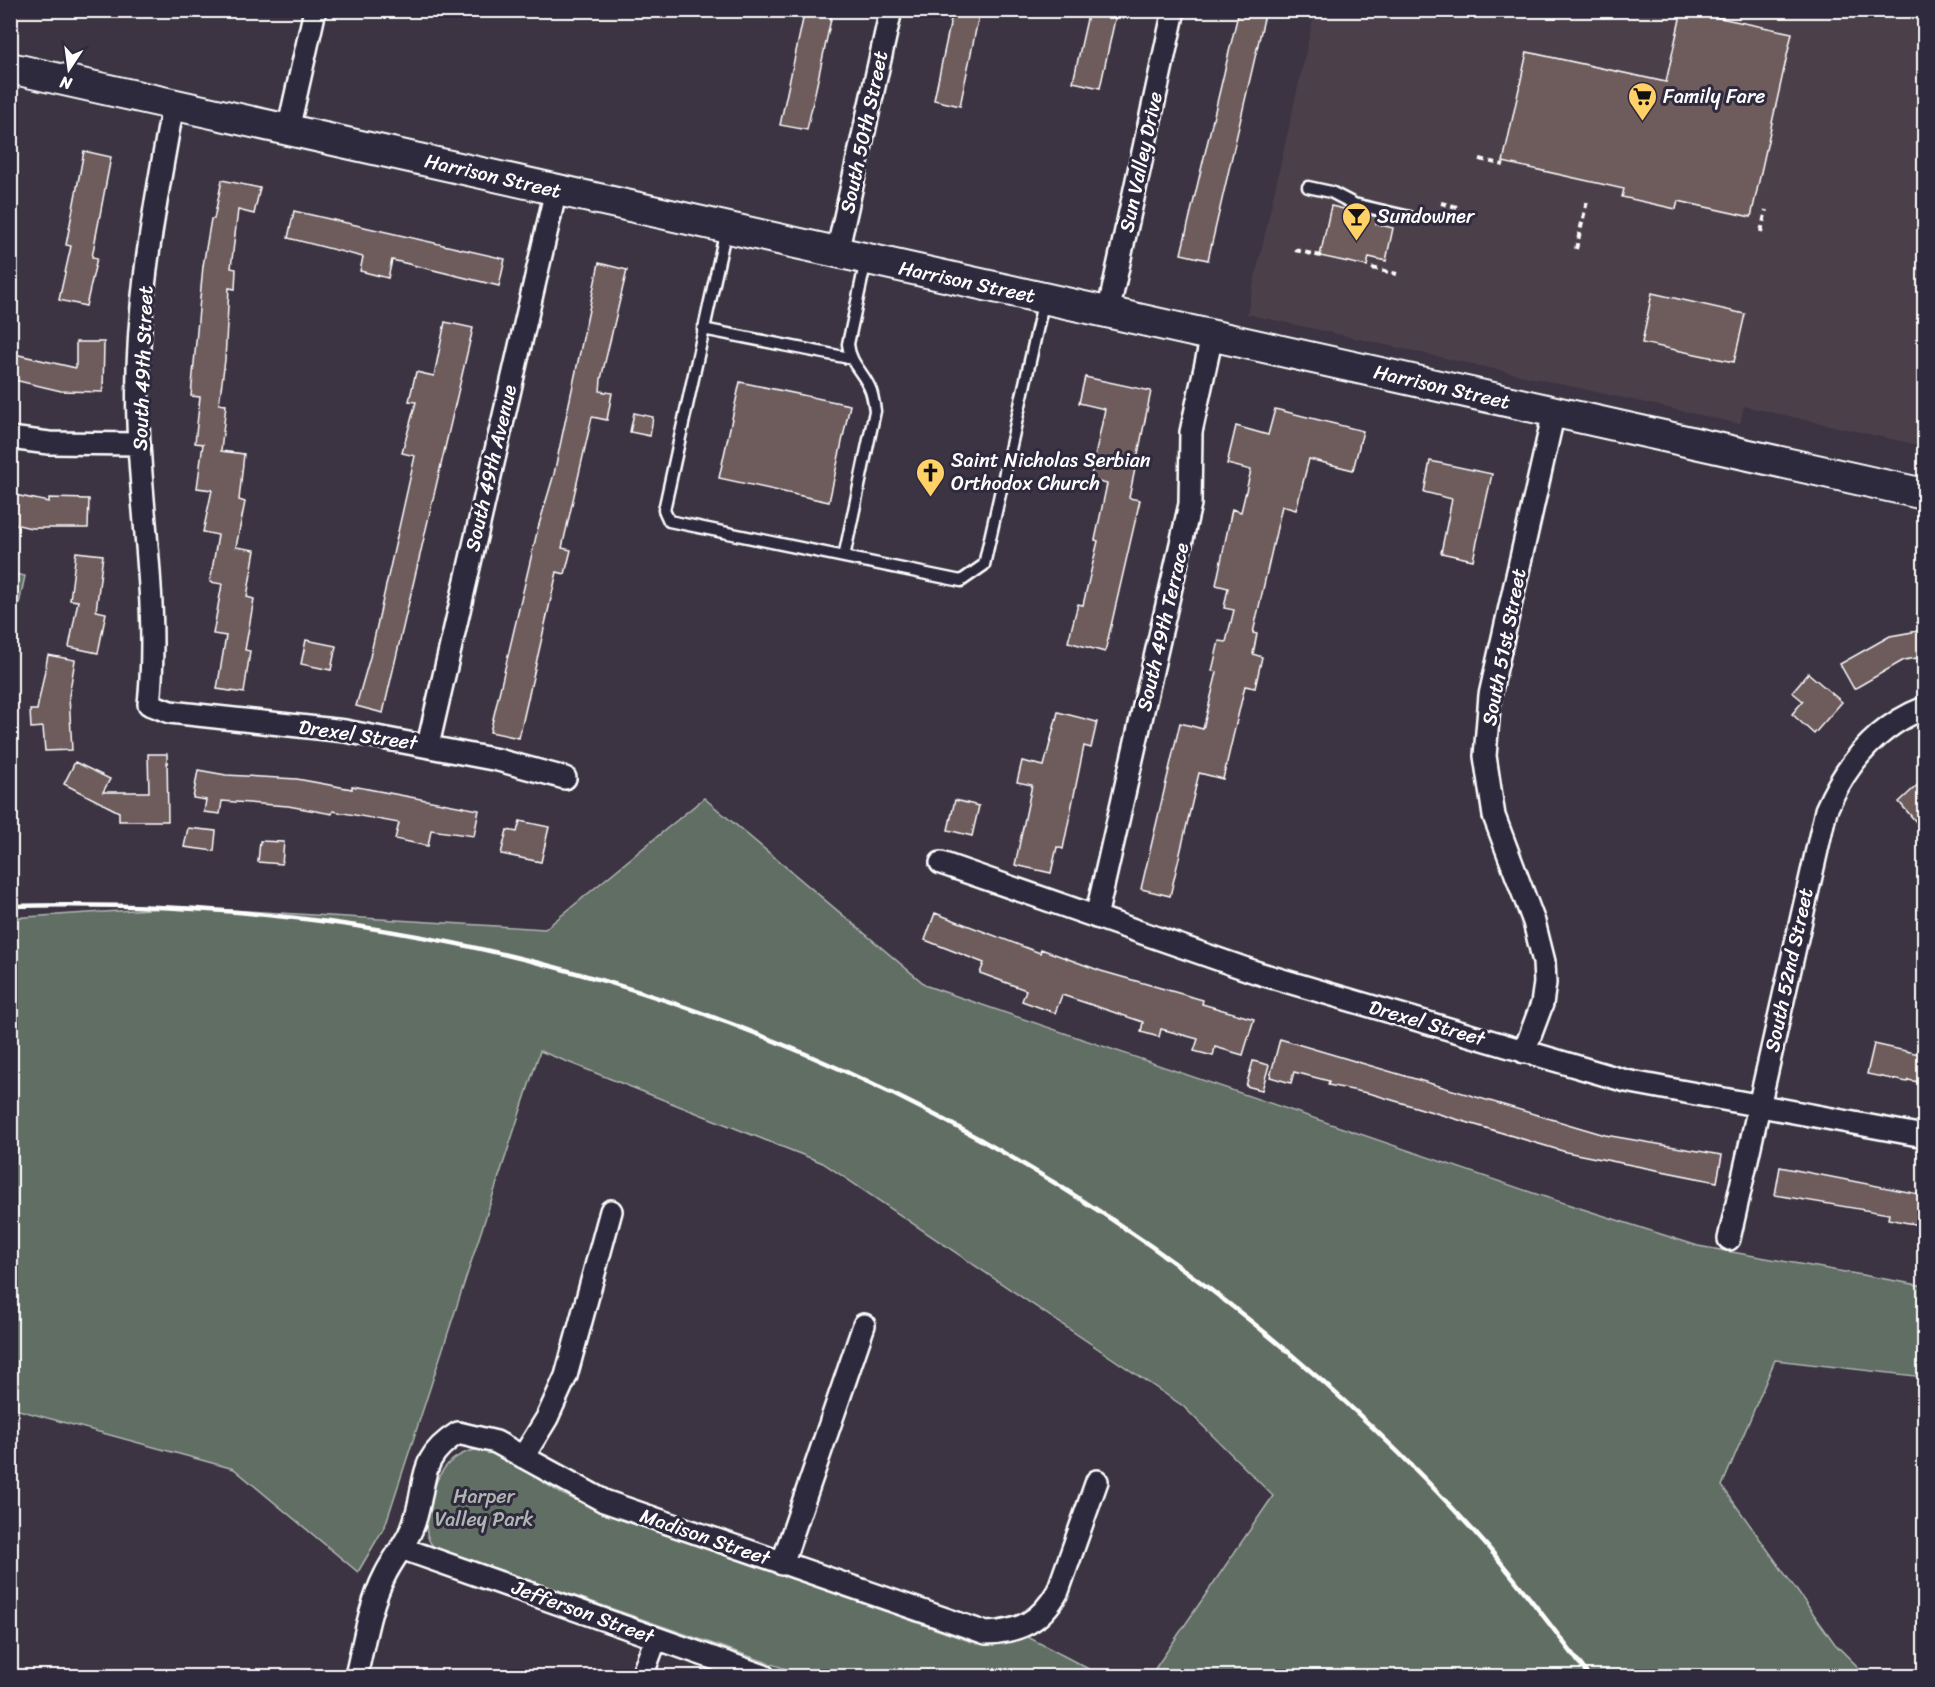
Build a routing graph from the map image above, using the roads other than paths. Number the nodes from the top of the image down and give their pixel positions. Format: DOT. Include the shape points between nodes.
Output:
graph roads {
  1 [pos="315,10"];
  2 [pos="891,10"];
  3 [pos="1174,10"];
  4 [pos="10,68"];
  5 [pos="173,105"];
  6 [pos="288,130"];
  7 [pos="1308,187"];
  8 [pos="556,190"];
  9 [pos="1410,217"];
  10 [pos="726,228"];
  11 [pos="837,253"];
  12 [pos="866,259"];
  13 [pos="1044,298"];
  14 [pos="1108,313"];
  15 [pos="703,329"];
  16 [pos="1212,336"];
  17 [pos="849,358"];
  18 [pos="1554,412"];
  19 [pos="10,438"];
  20 [pos="139,444"];
  21 [pos="1924,494"];
  22 [pos="844,557"];
  23 [pos="149,704"];
  24 [pos="1924,708"];
  25 [pos="428,746"];
  26 [pos="565,778"];
  27 [pos="942,863"];
  28 [pos="1095,916"];
  29 [pos="1524,1052"];
  30 [pos="1759,1106"];
  31 [pos="1924,1136"];
  32 [pos="611,1211"];
  33 [pos="1729,1239"];
  34 [pos="864,1325"];
  35 [pos="524,1458"];
  36 [pos="1097,1481"];
  37 [pos="401,1548"];
  38 [pos="782,1564"];
  39 [pos="656,1638"];
  40 [pos="356,1677"];
  41 [pos="642,1677"];
  42 [pos="765,1677"];
  1 -- 6 [label="street"];
  2 -- 11 [label="street, South 50th Street"];
  3 -- 14 [label="street, Sun Valley Drive"];
  4 -- 5 [label="main road, Harrison Street"];
  5 -- 6 [label="main road, Harrison Street"];
  5 -- 20 [label="street, South 49th Street" via="147,265 140,336"];
  6 -- 8 [label="main road, Harrison Street"];
  7 -- 9 [label="lane" via="1331,192 1354,204"];
  8 -- 10 [label="main road, Harrison Street"];
  8 -- 25 [label="street, South 49th Avenue"];
  10 -- 11 [label="main road, Harrison Street"];
  10 -- 15 [label="lane"];
  11 -- 12 [label="main road, Harrison Street"];
  12 -- 13 [label="main road, Harrison Street"];
  12 -- 17 [label="lane" via="848,344"];
  13 -- 14 [label="main road, Harrison Street"];
  13 -- 22 [label="lane" via="984,565 962,581"];
  14 -- 16 [label="main road, Harrison Street"];
  15 -- 17 [label="lane"];
  15 -- 22 [label="lane" via="664,510 669,521"];
  16 -- 18 [label="main road, Harrison Street"];
  16 -- 28 [label="street, South 49th Terrace" via="1191,432 1191,504"];
  17 -- 22 [label="lane" via="871,392 875,411"];
  18 -- 21 [label="main road, Harrison Street"];
  18 -- 29 [label="street, South 51st Street" via="1490,695 1485,756 1494,816 1534,922 1544,962 1542,1004"];
  19 -- 20 [label="street" via="48,443"];
  20 -- 23 [label="street, South 49th Street" via="152,597"];
  23 -- 25 [label="street, Drexel Street" via="170,712 345,731"];
  24 -- 30 [label="street, South 52nd Street" via="1893,723 1868,744 1851,762 1826,810"];
  25 -- 26 [label="street, Drexel Street"];
  27 -- 28 [label="street, Drexel Street"];
  28 -- 29 [label="street, Drexel Street" via="1258,974"];
  29 -- 30 [label="street, Drexel Street" via="1626,1081"];
  30 -- 31 [label="street, Drexel Street"];
  30 -- 33 [label="street, South 52nd Street"];
  32 -- 35 [label="street" via="566,1376"];
  34 -- 38 [label="street"];
  35 -- 37 [label="street, Madison Street" via="482,1437 458,1433 440,1444 427,1462 414,1525"];
  35 -- 38 [label="street, Madison Street" via="604,1502"];
  36 -- 38 [label="street, Madison Street" via="1058,1591 1049,1606 1028,1625 1004,1633 968,1629"];
  37 -- 39 [label="street, Jefferson Street"];
  37 -- 40 [label="street" via="384,1575 373,1605"];
  39 -- 41 [label="street"];
  39 -- 42 [label="street, Jefferson Street"];
}
